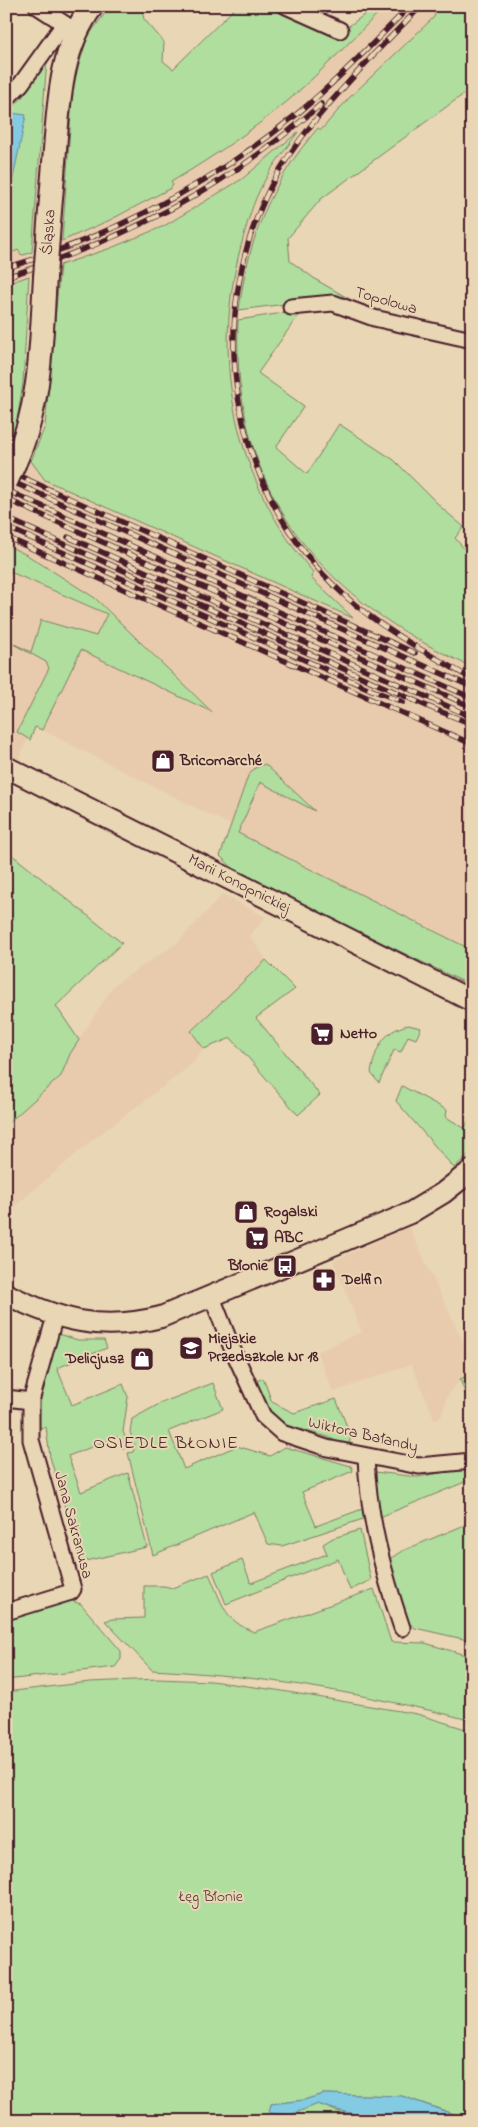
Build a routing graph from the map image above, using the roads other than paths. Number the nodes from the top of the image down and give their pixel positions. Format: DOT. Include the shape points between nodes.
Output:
graph roads {
  1 [pos="37,6"];
  2 [pos="92,6"];
  3 [pos="286,6"];
  4 [pos="70,28"];
  5 [pos="340,30"];
  6 [pos="6,98"];
  7 [pos="291,307"];
  8 [pos="472,340"];
  9 [pos="6,482"];
  10 [pos="6,767"];
  11 [pos="472,1001"];
  12 [pos="471,1172"];
  13 [pos="6,1294"];
  14 [pos="212,1297"];
  15 [pos="56,1316"];
  16 [pos="6,1398"];
  17 [pos="31,1400"];
  18 [pos="366,1457"];
  19 [pos="472,1461"];
  20 [pos="6,1612"];
  21 [pos="402,1628"];
  1 -- 4 [label="street"];
  2 -- 4 [label="main road, Śląska"];
  3 -- 5 [label="street"];
  4 -- 6 [label="street"];
  4 -- 9 [label="main road, Śląska, bridge" via="59,98 34,402 25,438"];
  7 -- 8 [label="street, Topolowa" via="333,303 374,318"];
  10 -- 11 [label="street, Marii Konopnickiej"];
  12 -- 14 [label="street" via="410,1213"];
  13 -- 15 [label="street"];
  14 -- 15 [label="street" via="174,1313 138,1322 94,1323"];
  14 -- 18 [label="street, Wiktora Bałandy" via="263,1416 282,1433"];
  15 -- 17 [label="street"];
  16 -- 17 [label="street"];
  17 -- 20 [label="street, Jana Sakranusa" via="31,1440 73,1589 72,1592"];
  18 -- 19 [label="street, Wiktora Bałandy" via="419,1466"];
  18 -- 21 [label="street" via="366,1479 380,1555"];
}
